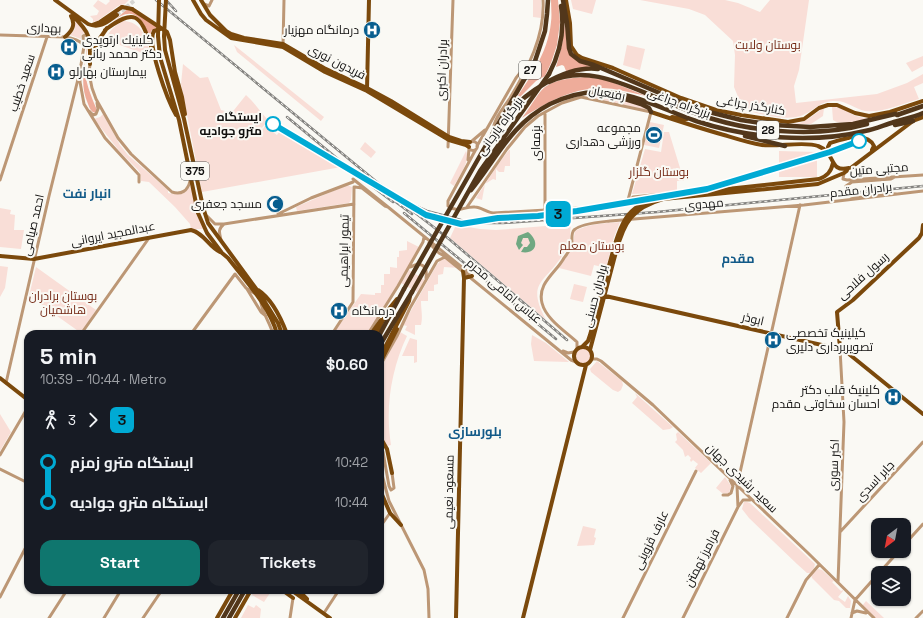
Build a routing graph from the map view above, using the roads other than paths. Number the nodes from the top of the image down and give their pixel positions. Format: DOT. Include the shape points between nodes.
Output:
graph roads {
  1 [pos="55,0"];
  2 [pos="159,0"];
  3 [pos="166,0"];
  4 [pos="193,0"];
  5 [pos="212,0"];
  6 [pos="284,0"];
  7 [pos="369,0"];
  8 [pos="453,0"];
  9 [pos="543,0"];
  10 [pos="548,0"];
  11 [pos="561,0"];
  12 [pos="566,0"];
  13 [pos="202,1"];
  14 [pos="68,10"];
  15 [pos="199,10"];
  16 [pos="92,26"];
  17 [pos="105,30"];
  18 [pos="226,31"];
  19 [pos="167,32"];
  20 [pos="0,35"];
  21 [pos="47,37"];
  22 [pos="65,37"];
  23 [pos="90,38"];
  24 [pos="236,38"];
  25 [pos="283,45"];
  26 [pos="84,46"];
  27 [pos="154,53"];
  28 [pos="529,62"];
  29 [pos="90,64"];
  30 [pos="604,70"];
  31 [pos="80,71"];
  32 [pos="519,74"];
  33 [pos="524,75"];
  34 [pos="549,82"];
  35 [pos="367,89"];
  36 [pos="598,92"];
  37 [pos="96,99"];
  38 [pos="923,101"];
  39 [pos="923,106"];
  40 [pos="88,110"];
  41 [pos="544,112"];
  42 [pos="651,112"];
  43 [pos="923,113"];
  44 [pos="898,115"];
  45 [pos="666,116"];
  46 [pos="923,117"];
  47 [pos="734,118"];
  48 [pos="184,119"];
  49 [pos="179,120"];
  50 [pos="695,121"];
  51 [pos="913,121"];
  52 [pos="788,122"];
  53 [pos="490,124"];
  54 [pos="880,127"];
  55 [pos="724,130"];
  56 [pos="493,133"];
  57 [pos="449,139"];
  58 [pos="470,142"];
  59 [pos="785,146"];
  60 [pos="448,147"];
  61 [pos="476,147"];
  62 [pos="469,148"];
  63 [pos="872,151"];
  64 [pos="828,153"];
  65 [pos="833,163"];
  66 [pos="851,167"];
  67 [pos="465,169"];
  68 [pos="189,170"];
  69 [pos="844,173"];
  70 [pos="923,175"];
  71 [pos="895,177"];
  72 [pos="0,180"];
  73 [pos="139,182"];
  74 [pos="354,183"];
  75 [pos="483,184"];
  76 [pos="846,186"];
  77 [pos="744,187"];
  78 [pos="923,192"];
  79 [pos="847,194"];
  80 [pos="468,195"];
  81 [pos="630,195"];
  82 [pos="900,195"];
  83 [pos="633,197"];
  84 [pos="663,197"];
  85 [pos="473,198"];
  86 [pos="354,204"];
  87 [pos="628,204"];
  88 [pos="800,205"];
  89 [pos="294,206"];
  90 [pos="467,207"];
  91 [pos="476,207"];
  92 [pos="545,210"];
  93 [pos="296,213"];
  94 [pos="205,214"];
  95 [pos="274,216"];
  96 [pos="224,224"];
  97 [pos="923,225"];
  98 [pos="424,237"];
  99 [pos="148,238"];
  100 [pos="224,245"];
  101 [pos="439,251"];
  102 [pos="222,253"];
  103 [pos="0,256"];
  104 [pos="446,257"];
  105 [pos="34,259"];
  106 [pos="436,261"];
  107 [pos="408,269"];
  108 [pos="463,271"];
  109 [pos="471,276"];
  110 [pos="464,278"];
  111 [pos="426,280"];
  112 [pos="246,288"];
  113 [pos="255,288"];
  114 [pos="403,291"];
  115 [pos="254,293"];
  116 [pos="411,294"];
  117 [pos="603,295"];
  118 [pos="500,300"];
  119 [pos="261,303"];
  120 [pos="388,310"];
  121 [pos="599,312"];
  122 [pos="266,316"];
  123 [pos="402,316"];
  124 [pos="275,323"];
  125 [pos="84,330"];
  126 [pos="194,330"];
  127 [pos="271,330"];
  128 [pos="276,330"];
  129 [pos="279,330"];
  130 [pos="286,330"];
  131 [pos="335,330"];
  132 [pos="370,330"];
  133 [pos="374,330"];
  134 [pos="378,330"];
  135 [pos="382,330"];
  136 [pos="771,333"];
  137 [pos="384,338"];
  138 [pos="578,349"];
  139 [pos="840,349"];
  140 [pos="384,350"];
  141 [pos="590,350"];
  142 [pos="384,355"];
  143 [pos="384,359"];
  144 [pos="592,359"];
  145 [pos="576,362"];
  146 [pos="586,365"];
  147 [pos="0,378"];
  148 [pos="6,383"];
  149 [pos="24,397"];
  150 [pos="24,414"];
  151 [pos="923,414"];
  152 [pos="923,442"];
  153 [pos="384,448"];
  154 [pos="0,455"];
  155 [pos="384,458"];
  156 [pos="0,469"];
  157 [pos="696,471"];
  158 [pos="392,473"];
  159 [pos="728,477"];
  160 [pos="24,481"];
  161 [pos="384,483"];
  162 [pos="737,486"];
  163 [pos="723,495"];
  164 [pos="752,500"];
  165 [pos="384,501"];
  166 [pos="738,507"];
  167 [pos="390,513"];
  168 [pos="384,521"];
  169 [pos="923,524"];
  170 [pos="401,525"];
  171 [pos="840,532"];
  172 [pos="911,537"];
  173 [pos="24,551"];
  174 [pos="893,558"];
  175 [pos="819,565"];
  176 [pos="885,566"];
  177 [pos="838,582"];
  178 [pos="871,582"];
  179 [pos="64,594"];
  180 [pos="119,594"];
  181 [pos="159,594"];
  182 [pos="231,594"];
  183 [pos="237,594"];
  184 [pos="243,594"];
  185 [pos="249,594"];
  186 [pos="288,594"];
  187 [pos="299,594"];
  188 [pos="336,594"];
  189 [pos="0,597"];
  190 [pos="293,598"];
  191 [pos="855,600"];
  192 [pos="852,608"];
  193 [pos="923,611"];
  194 [pos="324,613"];
  195 [pos="852,613"];
  196 [pos="866,613"];
  197 [pos="49,618"];
  198 [pos="104,618"];
  199 [pos="143,618"];
  200 [pos="216,618"];
  201 [pos="222,618"];
  202 [pos="229,618"];
  203 [pos="235,618"];
  204 [pos="290,618"];
  205 [pos="330,618"];
  206 [pos="429,618"];
  207 [pos="456,618"];
  208 [pos="523,618"];
  209 [pos="623,618"];
  210 [pos="682,618"];
  211 [pos="787,618"];
  212 [pos="851,618"];
  213 [pos="872,618"];
  214 [pos="916,618"];
  1 -- 14 [label="main road"];
  2 -- 49 [label="main road, 375, bridge" via="160,57"];
  3 -- 48 [label="main road, 375, bridge" via="166,55"];
  4 -- 15 [label="main road"];
  5 -- 13 [label="street" via="209,6"];
  6 -- 25 [label="street"];
  7 -- 35 [label="main road"];
  8 -- 57 [label="street, برادران اکبری"];
  9 -- 28 [label="street" via="540,36"];
  10 -- 56 [label="highway, بزرگراه یارجانی / 27" via="545,31 535,61"];
  11 -- 30 [label="highway, بزرگراه چراغی" via="571,54 580,61"];
  11 -- 80 [label="highway, بزرگراه یارجانی / 27, bridge" via="562,35 549,74 494,150 472,183"];
  12 -- 52 [label="main road, کنارگذر چراغی" via="572,46 582,58 716,110"];
  13 -- 18 [label="main road, فریدون نوری" via="210,15"];
  14 -- 16 [label="main road"];
  14 -- 22 [label="main road" via="74,23"];
  14 -- 23 [label="main road"];
  15 -- 18 [label="main road"];
  15 -- 24 [label="main road, فریدون نوری" via="206,20 226,36"];
  16 -- 17 [label="main road" via="102,25 117,15"];
  16 -- 19 [label="main road, bridge" via="122,7 132,9"];
  17 -- 27 [label="main road" via="122,18 135,18 144,26"];
  17 -- 29 [label="main road"];
  18 -- 24 [label="main road, فریدون نوری"];
  19 -- 27 [label="main road" via="160,28 152,33"];
  19 -- 48 [label="main road" via="185,110"];
  20 -- 21 [label="street, بهداری"];
  21 -- 22 [label="street, بهداری"];
  21 -- 72 [label="street, سعید خطیب"];
  22 -- 26 [label="street, بهداری" via="83,43"];
  23 -- 26 [label="street" via="83,36"];
  23 -- 29 [label="main road"];
  24 -- 25 [label="main road, فریدون نوری"];
  25 -- 35 [label="main road, فریدون نوری" via="325,72"];
  26 -- 31 [label="street"];
  27 -- 49 [label="main road" via="170,105"];
  28 -- 32 [label="street"];
  28 -- 33 [label="street"];
  29 -- 37 [label="street" via="90,80"];
  30 -- 34 [label="highway" via="583,69 568,72"];
  30 -- 47 [label="highway, بزرگراه چراغی" via="697,109"];
  31 -- 40 [label="street" via="82,94"];
  31 -- 105 [label="street, احمد صیامی"];
  32 -- 33 [label="street" via="522,71"];
  32 -- 53 [label="street"];
  33 -- 56 [label="street" via="496,120"];
  34 -- 44 [label="highway, بزرگراه چراغی / 28" via="569,76 601,77 714,120 773,131 838,129 860,126"];
  34 -- 56 [label="highway, 28" via="517,103"];
  35 -- 57 [label="main road, فریدون نوری"];
  36 -- 42 [label="highway" via="648,107"];
  36 -- 50 [label="highway, بزرگراه چراغی / 28" via="631,96"];
  36 -- 80 [label="highway, بزرگراه چراغی / 28, bridge" via="568,96 526,120 511,136"];
  37 -- 40 [label="street" via="98,112 93,114"];
  37 -- 68 [label="street" via="120,142 172,192 180,193 188,189"];
  38 -- 52 [label="main road, کنارگذر چراغی" via="869,116 837,105 828,105 804,119"];
  39 -- 44 [label="highway, بزرگراه چراغی / 28"];
  40 -- 73 [label="street" via="105,138 139,175"];
  41 -- 42 [label="street, رفیعیان" via="581,97"];
  41 -- 75 [label="street, رفیعیان" via="506,149"];
  41 -- 92 [label="street, بزمه‌ای"];
  42 -- 45 [label="main road"];
  42 -- 81 [label="street"];
  43 -- 54 [label="highway, بزرگراه چراغی / 28"];
  44 -- 47 [label="highway, بزرگراه چراغی" via="852,124 810,127 774,125"];
  45 -- 50 [label="main road"];
  45 -- 59 [label="main road" via="754,144"];
  46 -- 51 [label="main road, برادران حسنی"];
  47 -- 52 [label="main road"];
  48 -- 94 [label="main road, 375"];
  49 -- 68 [label="main road, 375"];
  50 -- 55 [label="highway, بزرگراه چراغی / 28"];
  51 -- 54 [label="highway"];
  51 -- 63 [label="main road, برادران حسنی"];
  53 -- 58 [label="street"];
  53 -- 61 [label="street"];
  54 -- 55 [label="highway, بزرگراه چراغی / 28" via="839,136 804,138 753,135"];
  55 -- 59 [label="highway"];
  56 -- 114 [label="highway, 27, bridge"];
  57 -- 58 [label="main road, فریدون نوری"];
  57 -- 60 [label="street, برادران اکبری"];
  57 -- 62 [label="main road, فریدون نوری"];
  58 -- 61 [label="street" via="475,142"];
  58 -- 62 [label="street"];
  59 -- 64 [label="main road" via="814,145"];
  61 -- 62 [label="street" via="472,150"];
  61 -- 67 [label="street"];
  62 -- 67 [label="street"];
  63 -- 64 [label="main road" via="874,146 870,140 861,137 831,142"];
  63 -- 66 [label="main road, برادران حسنی"];
  64 -- 65 [label="main road"];
  65 -- 66 [label="main road" via="841,169"];
  65 -- 77 [label="main road, برادران حسنی" via="831,171 824,177 813,180"];
  66 -- 69 [label="main road, برادران حسنی"];
  67 -- 75 [label="street"];
  67 -- 90 [label="street" via="447,204 456,210"];
  68 -- 102 [label="main road, 375" via="198,213 207,233"];
  69 -- 71 [label="street, مجتبی متین" via="842,178 845,180"];
  69 -- 84 [label="main road, برادران حسنی" via="818,184"];
  70 -- 71 [label="street, مجتبی متین"];
  71 -- 76 [label="street" via="852,182"];
  74 -- 86 [label="street, تیمور ابراهیمی"];
  74 -- 89 [label="street"];
  74 -- 98 [label="street"];
  75 -- 85 [label="street, رفیعیان"];
  77 -- 83 [label="street"];
  77 -- 84 [label="main road, برادران حسنی"];
  78 -- 82 [label="street, برادران مقدم"];
  79 -- 82 [label="street" via="853,197"];
  80 -- 116 [label="highway, 27, bridge"];
  81 -- 83 [label="street"];
  81 -- 87 [label="street"];
  82 -- 88 [label="street, برادران مقدم"];
  83 -- 87 [label="street"];
  84 -- 117 [label="main road, برادران حسنی, bridge" via="645,205 632,216 623,229 614,251"];
  85 -- 90 [label="street, رفیعیان"];
  85 -- 91 [label="street"];
  86 -- 93 [label="street"];
  86 -- 131 [label="street, تیمور ابراهیمی" via="353,302"];
  87 -- 92 [label="street"];
  88 -- 136 [label="street"];
  88 -- 138 [label="street, مهدوی" via="610,221 575,229 572,232 572,246 547,279 541,294 544,309 577,342"];
  89 -- 93 [label="street"];
  89 -- 95 [label="street"];
  90 -- 91 [label="street"];
  91 -- 92 [label="street" via="493,213"];
  93 -- 95 [label="street"];
  94 -- 96 [label="street" via="215,224"];
  94 -- 100 [label="main road, 375" via="208,223"];
  95 -- 96 [label="street"];
  96 -- 100 [label="street" via="219,231"];
  97 -- 139 [label="main road, رسول فلاحی" via="919,238 837,312"];
  98 -- 101 [label="street"];
  98 -- 101 [label="street, عباس امامی محرم"];
  98 -- 107 [label="street"];
  99 -- 102 [label="main road, عبدالمجید ایروانی" via="197,231"];
  99 -- 105 [label="main road, عبدالمجید ایروانی"];
  99 -- 125 [label="street"];
  100 -- 113 [label="main road, 375"];
  101 -- 104 [label="street, عباس امامی محرم"];
  101 -- 106 [label="street"];
  101 -- 109 [label="street, عباس امامی محرم"];
  102 -- 115 [label="main road, 375"];
  103 -- 105 [label="main road, عبدالمجید ایروانی"];
  104 -- 106 [label="street"];
  104 -- 108 [label="street, عباس امامی محرم"];
  105 -- 148 [label="street, احمد صیامی"];
  106 -- 111 [label="street"];
  107 -- 111 [label="street" via="416,264 423,266 427,271"];
  107 -- 132 [label="street"];
  108 -- 109 [label="street, عباس امامی محرم"];
  108 -- 110 [label="main road, مسعود نعیمی"];
  109 -- 110 [label="main road"];
  109 -- 118 [label="street, عباس امامی محرم"];
  110 -- 207 [label="main road, مسعود نعیمی"];
  111 -- 143 [label="street"];
  112 -- 115 [label="street"];
  112 -- 122 [label="street"];
  112 -- 126 [label="street" via="235,274"];
  113 -- 124 [label="main road, 375"];
  113 -- 130 [label="main road" via="264,294 276,310"];
  114 -- 120 [label="main road"];
  114 -- 135 [label="highway, 27"];
  115 -- 119 [label="main road, 375"];
  116 -- 123 [label="main road"];
  116 -- 137 [label="highway, 27"];
  117 -- 121 [label="main road, برادران حسنی"];
  117 -- 136 [label="main road, ابوذر"];
  118 -- 138 [label="street, عباس امامی محرم" via="562,351 568,353"];
  118 -- 145 [label="street, عباس امامی محرم"];
  119 -- 122 [label="street"];
  119 -- 124 [label="main road, 375"];
  120 -- 133 [label="main road"];
  120 -- 134 [label="main road"];
  121 -- 138 [label="main road, برادران حسنی" via="588,341"];
  121 -- 141 [label="main road, برادران حسنی"];
  122 -- 127 [label="street"];
  123 -- 140 [label="main road"];
  123 -- 142 [label="main road"];
  124 -- 128 [label="main road, 375"];
  124 -- 129 [label="main road, 375"];
  136 -- 139 [label="main road, ابوذر"];
  136 -- 162 [label="street"];
  138 -- 141 [label="main road"];
  138 -- 145 [label="main road" via="574,357"];
  139 -- 151 [label="main road, ابوذر"];
  139 -- 171 [label="street, اکبر سوری" via="844,422"];
  141 -- 144 [label="main road"];
  144 -- 146 [label="main road"];
  144 -- 159 [label="street, سعید رشیدی جهان" via="601,361 642,395"];
  145 -- 146 [label="main road"];
  146 -- 208 [label="main road"];
  147 -- 148 [label="main road"];
  148 -- 149 [label="main road"];
  150 -- 154 [label="street"];
  152 -- 171 [label="street, جابر اسدی"];
  153 -- 158 [label="main road"];
  155 -- 158 [label="street" via="391,490 394,488"];
  156 -- 160 [label="street"];
  157 -- 209 [label="street, عارف قزوینی"];
  159 -- 162 [label="street, سعید رشیدی جهان"];
  159 -- 163 [label="street" via="732,491 728,495"];
  161 -- 170 [label="street" via="389,501"];
  162 -- 164 [label="street, سعید رشیدی جهان"];
  162 -- 166 [label="street"];
  164 -- 166 [label="street" via="743,500"];
  164 -- 175 [label="street, سعید رشیدی جهان"];
  165 -- 167 [label="main road"];
  166 -- 210 [label="street, فرامرز تهمتن"];
  167 -- 168 [label="street"];
  167 -- 170 [label="main road"];
  169 -- 172 [label="street"];
  170 -- 206 [label="street" via="426,578"];
  171 -- 177 [label="street, اکبر سوری"];
  173 -- 189 [label="street"];
  174 -- 176 [label="street"];
  175 -- 177 [label="street, سعید رشیدی جهان"];
  175 -- 211 [label="street" via="808,576"];
  177 -- 191 [label="street, سعید رشیدی جهان"];
  178 -- 191 [label="street"];
  179 -- 197 [label="street"];
  180 -- 198 [label="street"];
  181 -- 199 [label="street"];
  182 -- 200 [label="main road"];
  183 -- 201 [label="highway"];
  184 -- 202 [label="highway"];
  185 -- 203 [label="main road"];
  186 -- 190 [label="main road"];
  187 -- 194 [label="main road"];
  188 -- 194 [label="street"];
  190 -- 204 [label="street"];
  191 -- 192 [label="street"];
  191 -- 213 [label="street, سعید رشیدی جهان"];
  192 -- 195 [label="street"];
  192 -- 196 [label="street, سعید رشیدی جهان" via="857,605"];
  193 -- 214 [label="street"];
  194 -- 205 [label="main road"];
  195 -- 196 [label="street"];
  195 -- 212 [label="street"];
  196 -- 213 [label="street, سعید رشیدی جهان"];
}
